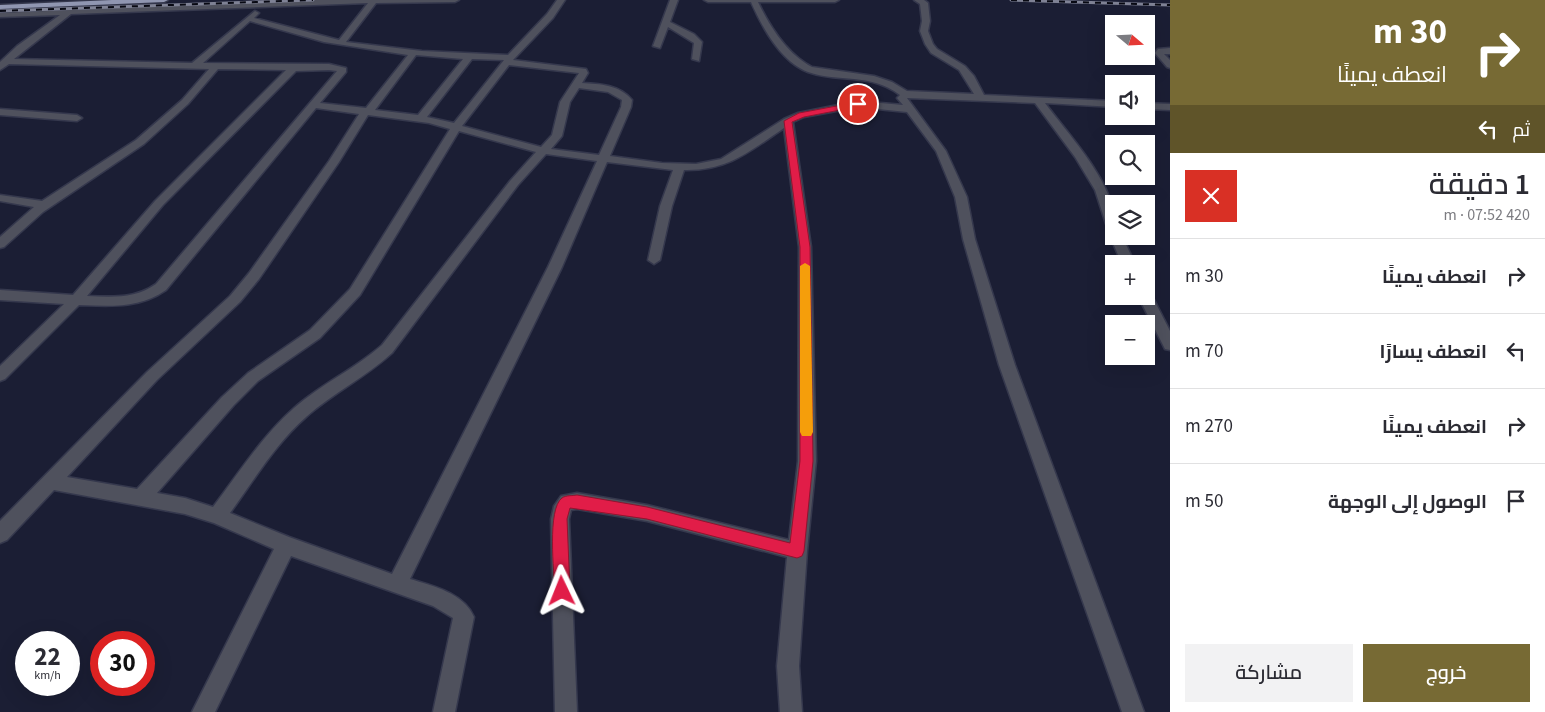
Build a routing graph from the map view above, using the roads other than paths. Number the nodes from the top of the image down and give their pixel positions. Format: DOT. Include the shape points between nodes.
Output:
graph roads {
  1 [pos="92,0"];
  2 [pos="164,0"];
  3 [pos="455,0"];
  4 [pos="560,0"];
  5 [pos="674,0"];
  6 [pos="708,0"];
  7 [pos="835,0"];
  8 [pos="918,0"];
  9 [pos="754,1"];
  10 [pos="0,2"];
  11 [pos="373,2"];
  12 [pos="263,4"];
  13 [pos="0,7"];
  14 [pos="69,12"];
  15 [pos="0,15"];
  16 [pos="250,19"];
  17 [pos="665,23"];
  18 [pos="341,43"];
  19 [pos="657,46"];
  20 [pos="1170,51"];
  21 [pos="414,52"];
  22 [pos="469,57"];
  23 [pos="696,59"];
  24 [pos="508,60"];
  25 [pos="4,64"];
  26 [pos="1170,65"];
  27 [pos="193,67"];
  28 [pos="214,67"];
  29 [pos="294,68"];
  30 [pos="576,85"];
  31 [pos="905,94"];
  32 [pos="981,98"];
  33 [pos="1038,101"];
  34 [pos="1105,104"];
  35 [pos="313,105"];
  36 [pos="1155,107"];
  37 [pos="909,109"];
  38 [pos="1168,109"];
  39 [pos="368,111"];
  40 [pos="0,112"];
  41 [pos="77,118"];
  42 [pos="421,118"];
  43 [pos="788,121"];
  44 [pos="456,127"];
  45 [pos="544,151"];
  46 [pos="605,159"];
  47 [pos="680,166"];
  48 [pos="0,198"];
  49 [pos="1105,202"];
  50 [pos="45,204"];
  51 [pos="0,244"];
  52 [pos="654,260"];
  53 [pos="0,295"];
  54 [pos="76,300"];
  55 [pos="1150,305"];
  56 [pos="1170,345"];
  57 [pos="0,375"];
  58 [pos="50,481"];
  59 [pos="141,498"];
  60 [pos="217,516"];
  61 [pos="0,534"];
  62 [pos="286,545"];
  63 [pos="797,551"];
  64 [pos="397,585"];
  65 [pos="203,712"];
  66 [pos="444,712"];
  67 [pos="566,712"];
  68 [pos="791,712"];
  69 [pos="1133,712"];
  1 -- 10 [label="highway"];
  2 -- 13 [label="highway"];
  3 -- 11 [label="street"];
  4 -- 24 [label="street" via="550,16"];
  5 -- 17 [label="street"];
  6 -- 9 [label="street"];
  7 -- 9 [label="street"];
  8 -- 32 [label="street" via="924,3 924,31 929,44 934,51 962,68"];
  9 -- 31 [label="street" via="772,36 799,64 810,70 886,83"];
  11 -- 12 [label="street"];
  11 -- 18 [label="street"];
  12 -- 14 [label="street"];
  12 -- 16 [label="street"];
  14 -- 15 [label="street"];
  14 -- 25 [label="street"];
  16 -- 18 [label="street"];
  16 -- 27 [label="street"];
  17 -- 19 [label="street"];
  17 -- 23 [label="street" via="698,42"];
  18 -- 21 [label="street"];
  20 -- 26 [label="street" via="1158,53"];
  21 -- 22 [label="street"];
  21 -- 39 [label="street"];
  22 -- 24 [label="street"];
  22 -- 42 [label="street"];
  24 -- 30 [label="street" via="583,71"];
  24 -- 44 [label="street"];
  25 -- 27 [label="street"];
  27 -- 28 [label="street"];
  28 -- 29 [label="street"];
  28 -- 50 [label="street" via="185,102 140,142"];
  29 -- 35 [label="street" via="343,70"];
  29 -- 54 [label="street" via="159,203"];
  30 -- 45 [label="street" via="565,102 557,136"];
  30 -- 46 [label="street" via="615,91 626,97 626,107"];
  31 -- 32 [label="street"];
  31 -- 37 [label="street" via="902,98"];
  32 -- 33 [label="street"];
  33 -- 34 [label="street"];
  33 -- 49 [label="street" via="1080,156"];
  35 -- 39 [label="street"];
  35 -- 54 [label="street" via="155,292 129,301"];
  36 -- 38 [label="street"];
  37 -- 43 [label="street" via="851,105"];
  37 -- 69 [label="street" via="941,151 961,197 969,239 1006,365"];
  39 -- 42 [label="street"];
  39 -- 58 [label="street" via="235,299 152,376"];
  40 -- 41 [label="street"];
  42 -- 44 [label="street"];
  43 -- 47 [label="street" via="724,162"];
  43 -- 63 [label="street" via="805,247 807,461"];
  44 -- 45 [label="street"];
  44 -- 59 [label="street" via="355,292 315,334 253,377 228,401"];
  45 -- 46 [label="street"];
  45 -- 60 [label="street" via="514,183 387,349 298,414"];
  46 -- 47 [label="street"];
  46 -- 64 [label="street"];
  47 -- 52 [label="street" via="666,206"];
  48 -- 50 [label="street"];
  50 -- 51 [label="street"];
  53 -- 54 [label="street"];
  54 -- 57 [label="street"];
  55 -- 56 [label="street"];
  58 -- 59 [label="street"];
  58 -- 61 [label="street"];
  59 -- 60 [label="street"];
  60 -- 62 [label="street"];
  62 -- 64 [label="street"];
  62 -- 65 [label="street"];
  63 -- 67 [label="street" via="647,513 567,502 560,519"];
  63 -- 68 [label="street" via="788,666"];
  64 -- 66 [label="street" via="456,607 464,617"];
}
